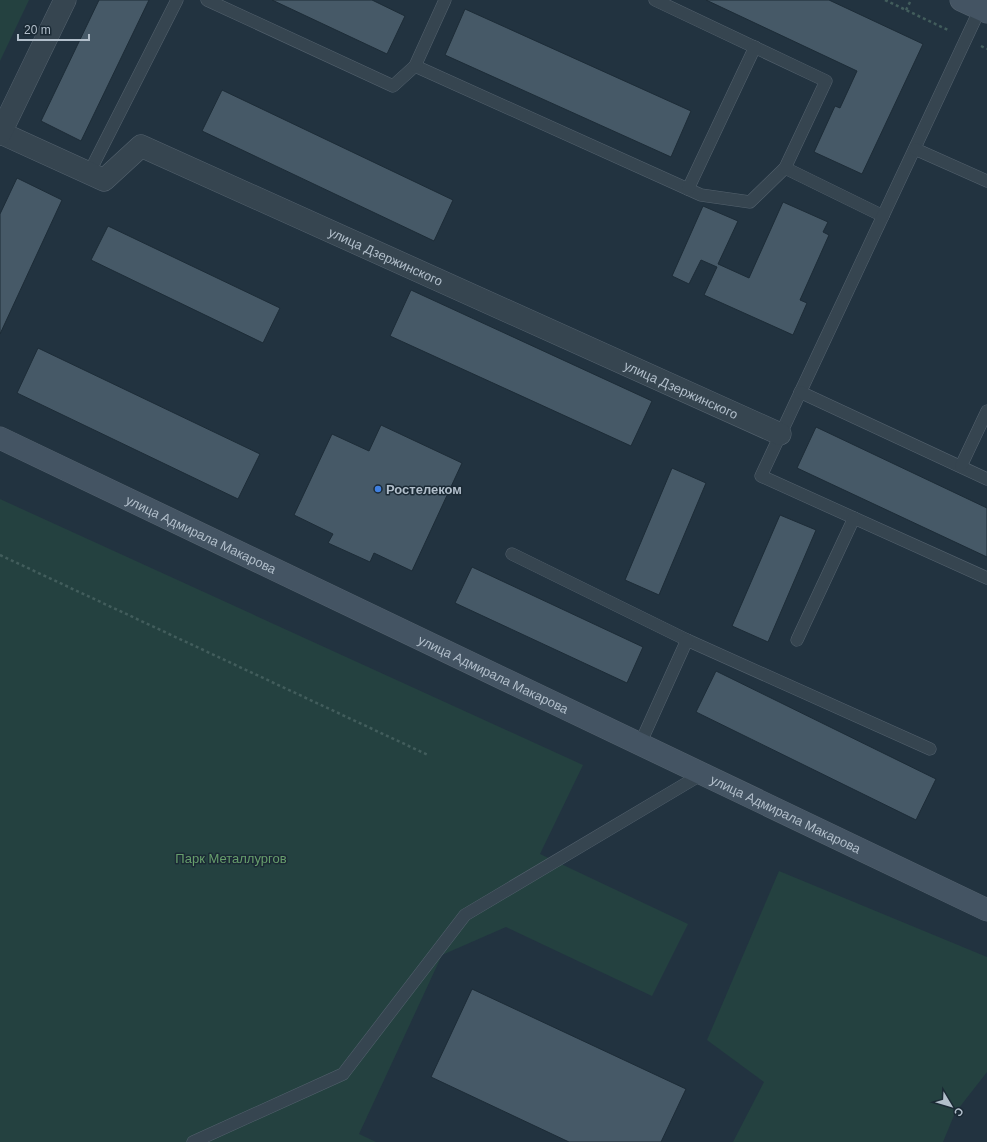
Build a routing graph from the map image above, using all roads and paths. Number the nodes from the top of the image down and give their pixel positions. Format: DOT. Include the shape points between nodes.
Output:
graph roads {
  1 [pos="65,0"];
  2 [pos="177,0"];
  3 [pos="207,0"];
  4 [pos="445,0"];
  5 [pos="656,0"];
  6 [pos="885,0"];
  7 [pos="911,0"];
  8 [pos="976,7"];
  9 [pos="906,10"];
  10 [pos="966,38"];
  11 [pos="755,47"];
  12 [pos="987,49"];
  13 [pos="415,66"];
  14 [pos="0,133"];
  15 [pos="914,149"];
  16 [pos="785,168"];
  17 [pos="89,173"];
  18 [pos="987,181"];
  19 [pos="688,188"];
  20 [pos="883,216"];
  21 [pos="800,392"];
  22 [pos="987,411"];
  23 [pos="780,434"];
  24 [pos="0,438"];
  25 [pos="961,466"];
  26 [pos="987,479"];
  27 [pos="854,518"];
  28 [pos="512,554"];
  29 [pos="0,555"];
  30 [pos="987,578"];
  31 [pos="687,640"];
  32 [pos="797,640"];
  33 [pos="640,744"];
  34 [pos="930,749"];
  35 [pos="428,755"];
  36 [pos="702,774"];
  37 [pos="987,910"];
  38 [pos="192,1142"];
  1 -- 14 [label="street"];
  2 -- 17 [label="lane"];
  3 -- 13 [label="lane" via="393,86"];
  4 -- 13 [label="lane"];
  5 -- 11 [label="lane"];
  6 -- 9 [label="path"];
  7 -- 9 [label="path"];
  8 -- 10 [label="lane"];
  9 -- 10 [label="path"];
  10 -- 12 [label="path"];
  10 -- 15 [label="lane"];
  11 -- 16 [label="lane" via="826,81"];
  11 -- 19 [label="lane"];
  13 -- 19 [label="lane"];
  14 -- 17 [label="street, улица Дзержинского"];
  15 -- 18 [label="lane"];
  15 -- 20 [label="lane"];
  16 -- 19 [label="lane" via="750,202 701,195"];
  16 -- 20 [label="lane"];
  17 -- 23 [label="street, улица Дзержинского" via="104,180 141,146"];
  20 -- 21 [label="lane"];
  21 -- 23 [label="lane"];
  21 -- 25 [label="lane"];
  22 -- 25 [label="lane"];
  23 -- 27 [label="lane" via="761,476"];
  24 -- 33 [label="street, улица Адмирала Макарова"];
  25 -- 26 [label="lane"];
  27 -- 30 [label="lane"];
  27 -- 32 [label="lane"];
  28 -- 31 [label="lane"];
  29 -- 35 [label="path"];
  31 -- 33 [label="lane"];
  31 -- 34 [label="lane"];
  33 -- 36 [label="street, улица Адмирала Макарова"];
  36 -- 37 [label="street, улица Адмирала Макарова"];
  36 -- 38 [label="lane" via="465,915 343,1074"];
}
